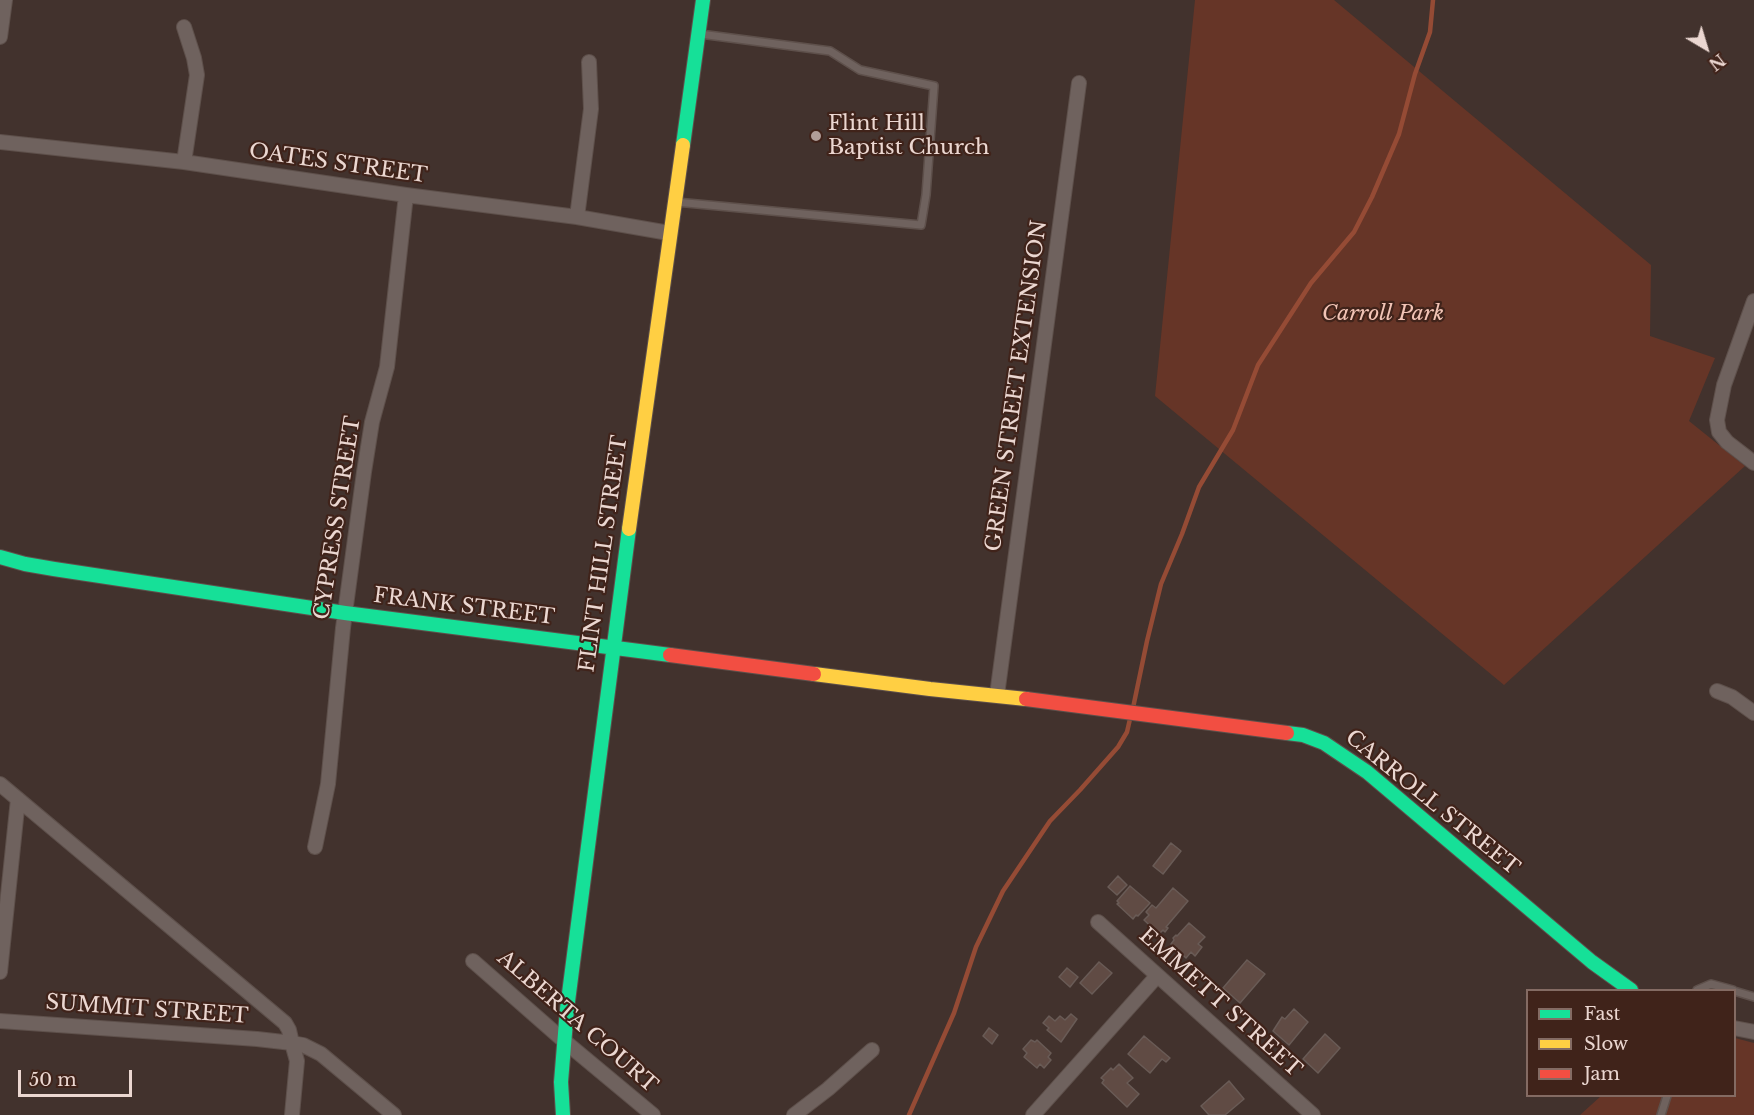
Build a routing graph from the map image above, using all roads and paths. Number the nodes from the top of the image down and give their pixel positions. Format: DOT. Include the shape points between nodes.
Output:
graph roads {
  1 [pos="5,0"];
  2 [pos="703,0"];
  3 [pos="184,27"];
  4 [pos="698,34"];
  5 [pos="0,37"];
  6 [pos="589,62"];
  7 [pos="1079,83"];
  8 [pos="0,142"];
  9 [pos="184,162"];
  10 [pos="406,195"];
  11 [pos="674,201"];
  12 [pos="577,217"];
  13 [pos="669,233"];
  14 [pos="1754,301"];
  15 [pos="1754,463"];
  16 [pos="0,557"];
  17 [pos="345,613"];
  18 [pos="613,648"];
  19 [pos="1717,691"];
  20 [pos="996,695"];
  21 [pos="1754,713"];
  22 [pos="0,784"];
  23 [pos="18,799"];
  24 [pos="315,847"];
  25 [pos="1098,922"];
  26 [pos="474,961"];
  27 [pos="0,972"];
  28 [pos="1157,976"];
  29 [pos="1630,989"];
  30 [pos="1699,989"];
  31 [pos="1727,989"];
  32 [pos="1736,992"];
  33 [pos="1754,997"];
  34 [pos="0,1022"];
  35 [pos="1736,1028"];
  36 [pos="1754,1032"];
  37 [pos="563,1040"];
  38 [pos="292,1043"];
  39 [pos="872,1050"];
  40 [pos="1666,1097"];
  41 [pos="292,1115"];
  42 [pos="394,1115"];
  43 [pos="563,1115"];
  44 [pos="653,1115"];
  45 [pos="794,1115"];
  46 [pos="1033,1115"];
  47 [pos="1313,1115"];
  48 [pos="1661,1115"];
  1 -- 5 [label="street"];
  2 -- 4 [label="street, FLINT HILL STREET"];
  3 -- 9 [label="street" via="197,75"];
  4 -- 11 [label="street, FLINT HILL STREET"];
  4 -- 11 [label="lane" via="830,51 860,70 934,86 926,195 921,225"];
  6 -- 12 [label="street" via="591,109"];
  7 -- 20 [label="street, GREEN STREET EXTENSION"];
  8 -- 9 [label="street, OATES STREET"];
  9 -- 10 [label="street, OATES STREET"];
  10 -- 12 [label="street, OATES STREET"];
  10 -- 17 [label="street, CYPRESS STREET" via="387,367 372,422"];
  11 -- 13 [label="street, FLINT HILL STREET"];
  12 -- 13 [label="street, OATES STREET"];
  13 -- 18 [label="street, FLINT HILL STREET"];
  14 -- 15 [label="street" via="1724,385 1717,420 1719,432 1727,442"];
  16 -- 17 [label="street, FRANK STREET"];
  17 -- 18 [label="street, FRANK STREET"];
  17 -- 24 [label="street, CYPRESS STREET" via="328,784"];
  18 -- 20 [label="street, FRANK STREET"];
  18 -- 37 [label="street, FLINT HILL STREET"];
  19 -- 21 [label="street"];
  20 -- 29 [label="street, CARROLL STREET" via="1303,735 1323,743 1367,772 1583,955"];
  22 -- 23 [label="street"];
  23 -- 27 [label="street"];
  23 -- 38 [label="street" via="285,1023"];
  25 -- 28 [label="street, EMMETT STREET"];
  26 -- 37 [label="street, ALBERTA COURT"];
  28 -- 46 [label="street"];
  28 -- 47 [label="street, EMMETT STREET"];
  30 -- 31 [label="lane" via="1711,984"];
  32 -- 33 [label="lane"];
  34 -- 38 [label="street, SUMMIT STREET"];
  35 -- 36 [label="street"];
  37 -- 43 [label="street, FLINT HILL STREET"];
  37 -- 44 [label="street, ALBERTA COURT"];
  38 -- 41 [label="street" via="297,1061"];
  38 -- 42 [label="street, SUMMIT STREET" via="321,1054"];
  39 -- 45 [label="street"];
  40 -- 48 [label="lane"];
}
